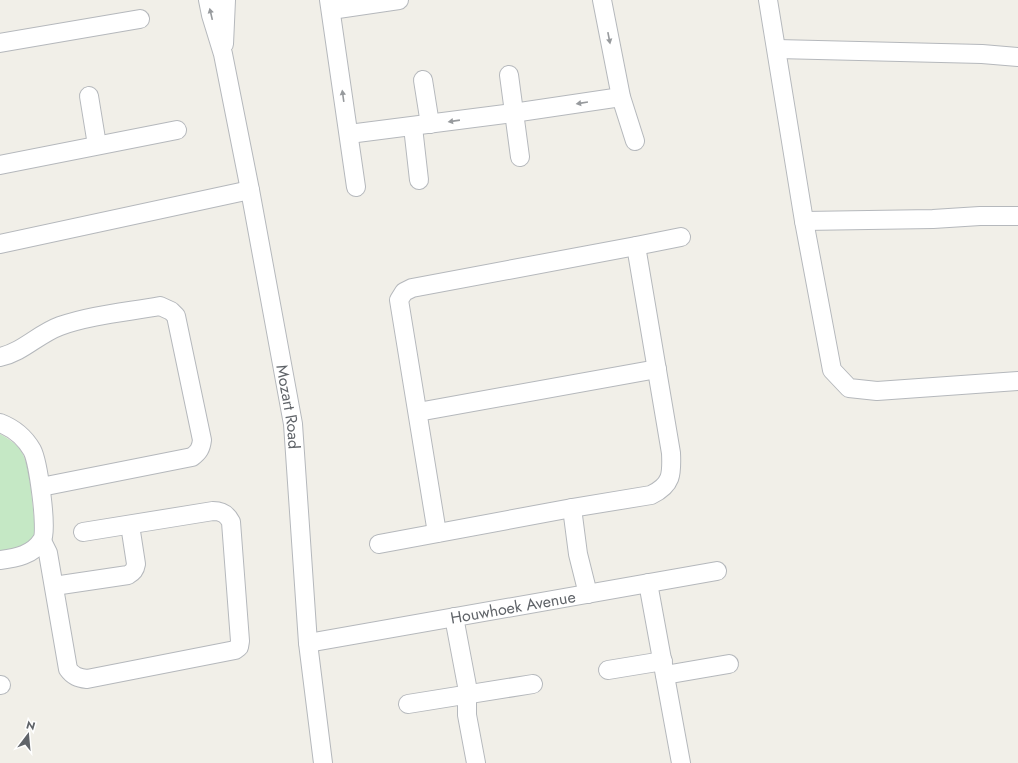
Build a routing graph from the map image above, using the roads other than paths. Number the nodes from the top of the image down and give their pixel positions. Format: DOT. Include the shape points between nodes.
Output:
graph roads {
  1 [pos="208,0"];
  2 [pos="226,0"];
  3 [pos="399,0"];
  4 [pos="602,0"];
  5 [pos="768,0"];
  6 [pos="330,5"];
  7 [pos="140,19"];
  8 [pos="0,43"];
  9 [pos="777,49"];
  10 [pos="223,54"];
  11 [pos="1018,57"];
  12 [pos="509,76"];
  13 [pos="423,80"];
  14 [pos="88,96"];
  15 [pos="621,97"];
  16 [pos="513,113"];
  17 [pos="422,125"];
  18 [pos="177,130"];
  19 [pos="349,134"];
  20 [pos="636,141"];
  21 [pos="97,146"];
  22 [pos="520,157"];
  23 [pos="0,165"];
  24 [pos="419,180"];
  25 [pos="356,187"];
  26 [pos="250,190"];
  27 [pos="1018,216"];
  28 [pos="804,221"];
  29 [pos="681,237"];
  30 [pos="0,244"];
  31 [pos="636,246"];
  32 [pos="0,357"];
  33 [pos="656,369"];
  34 [pos="1018,381"];
  35 [pos="418,412"];
  36 [pos="0,423"];
  37 [pos="41,487"];
  38 [pos="572,508"];
  39 [pos="130,524"];
  40 [pos="83,532"];
  41 [pos="437,533"];
  42 [pos="42,541"];
  43 [pos="379,544"];
  44 [pos="0,560"];
  45 [pos="717,571"];
  46 [pos="648,583"];
  47 [pos="54,586"];
  48 [pos="588,594"];
  49 [pos="454,617"];
  50 [pos="308,643"];
  51 [pos="728,664"];
  52 [pos="664,668"];
  53 [pos="608,670"];
  54 [pos="533,684"];
  55 [pos="467,695"];
  56 [pos="408,704"];
  57 [pos="323,763"];
  58 [pos="476,763"];
  59 [pos="680,763"];
  10 -- 1 [label="street, Mozart Road, one-way"];
  2 -- 10 [label="street, Mozart Road"];
  3 -- 6 [label="street"];
  4 -- 15 [label="street, one-way"];
  5 -- 9 [label="street"];
  19 -- 6 [label="street, one-way"];
  7 -- 8 [label="street"];
  9 -- 11 [label="street"];
  9 -- 28 [label="street"];
  10 -- 26 [label="street, Mozart Road"];
  12 -- 16 [label="street"];
  13 -- 17 [label="street"];
  14 -- 21 [label="street"];
  15 -- 16 [label="street, one-way"];
  15 -- 20 [label="street"];
  16 -- 17 [label="street, one-way"];
  16 -- 22 [label="street"];
  17 -- 19 [label="street"];
  17 -- 24 [label="street"];
  18 -- 21 [label="street"];
  19 -- 25 [label="street"];
  21 -- 23 [label="street"];
  26 -- 30 [label="street"];
  26 -- 50 [label="street, Mozart Road" via="293,424"];
  27 -- 28 [label="street" via="933,220"];
  28 -- 34 [label="street" via="832,370 849,388 877,391"];
  29 -- 31 [label="street"];
  31 -- 33 [label="street"];
  31 -- 35 [label="street" via="412,288 404,292 399,300"];
  32 -- 37 [label="street" via="20,350 58,327 77,321 160,306 176,316 202,440 198,453"];
  33 -- 35 [label="street"];
  33 -- 38 [label="street" via="671,453 672,470 668,481 661,491 651,495"];
  35 -- 41 [label="street"];
  36 -- 37 [label="street" via="11,428 33,451"];
  37 -- 42 [label="street" via="44,520"];
  38 -- 41 [label="street"];
  38 -- 48 [label="street" via="578,554"];
  39 -- 40 [label="street"];
  39 -- 47 [label="street" via="136,564 132,572 128,575"];
  39 -- 47 [label="street" via="213,511 220,511 229,517 240,641 235,650 87,679 78,678 68,669"];
  41 -- 43 [label="street"];
  42 -- 44 [label="street" via="21,557"];
  42 -- 47 [label="street" via="48,553"];
  45 -- 46 [label="street, Houwhoek Avenue"];
  46 -- 48 [label="street, Houwhoek Avenue"];
  46 -- 52 [label="street"];
  48 -- 49 [label="street, Houwhoek Avenue"];
  49 -- 50 [label="street, Houwhoek Avenue"];
  49 -- 55 [label="street"];
  50 -- 57 [label="street, Mozart Road"];
  51 -- 52 [label="street"];
  52 -- 53 [label="street"];
  52 -- 59 [label="street"];
  54 -- 55 [label="street"];
  55 -- 56 [label="street"];
  55 -- 58 [label="street" via="467,715"];
}
